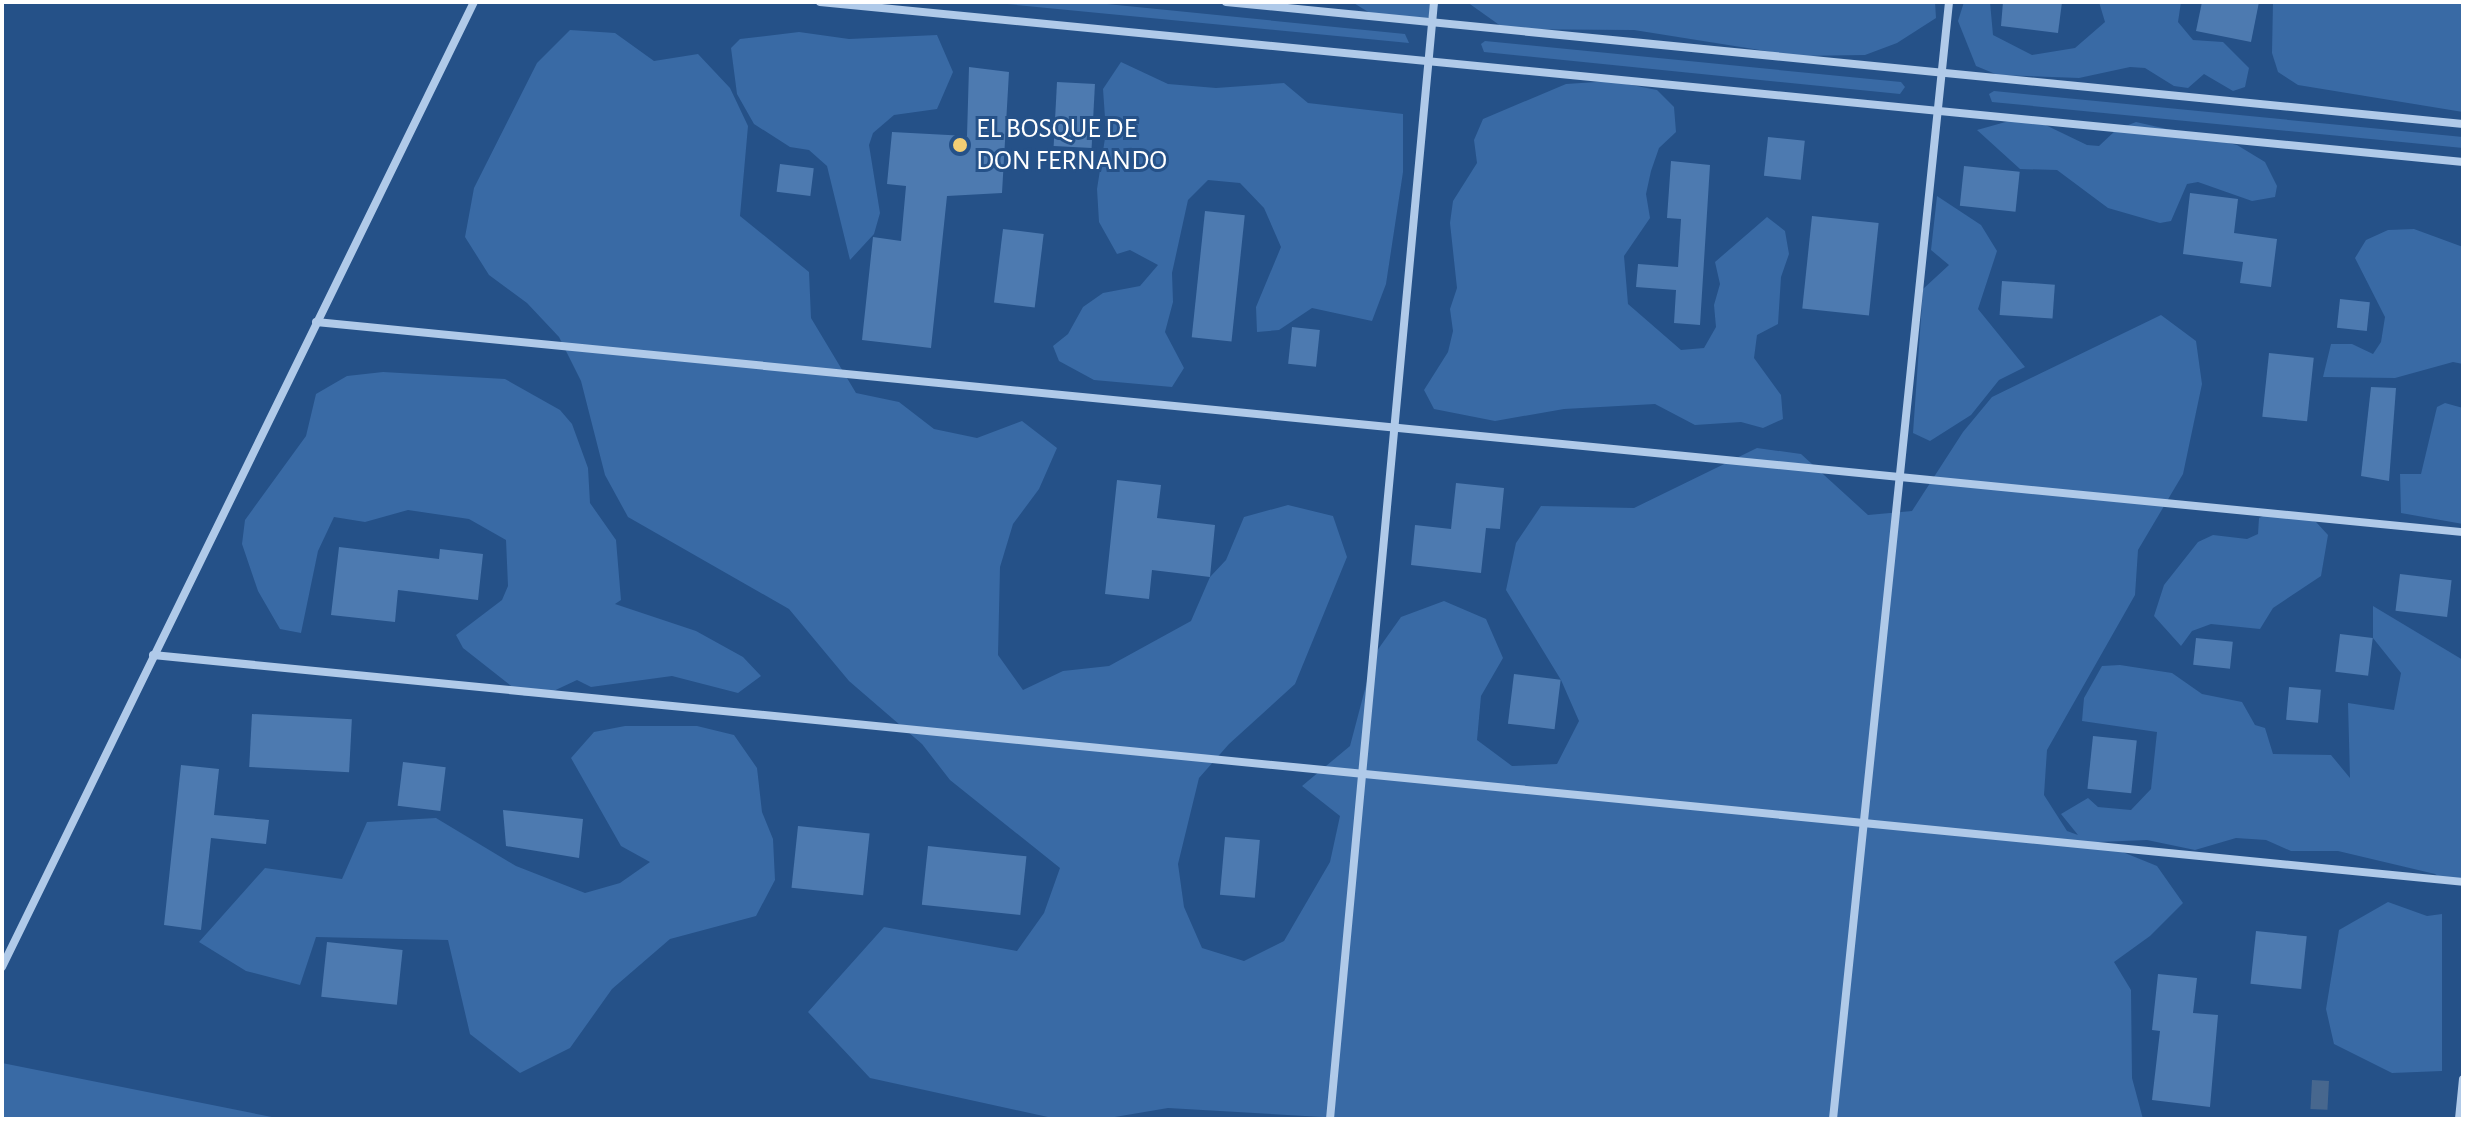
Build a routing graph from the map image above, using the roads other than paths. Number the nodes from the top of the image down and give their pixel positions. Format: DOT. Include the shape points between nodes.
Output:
graph roads {
  1 [pos="474,2"];
  2 [pos="820,2"];
  3 [pos="1226,2"];
  4 [pos="1434,2"];
  5 [pos="1949,2"];
  6 [pos="1432,23"];
  7 [pos="1428,60"];
  8 [pos="1942,73"];
  9 [pos="1938,110"];
  10 [pos="2463,124"];
  11 [pos="2463,162"];
  12 [pos="316,322"];
  13 [pos="1394,428"];
  14 [pos="1900,477"];
  15 [pos="2463,532"];
  16 [pos="153,655"];
  17 [pos="1362,774"];
  18 [pos="1864,823"];
  19 [pos="2463,882"];
  20 [pos="2,967"];
  21 [pos="2463,1079"];
  22 [pos="1330,1119"];
  23 [pos="1833,1119"];
  24 [pos="2459,1119"];
  1 -- 12 [label="street"];
  2 -- 7 [label="street"];
  3 -- 6 [label="street"];
  4 -- 6 [label="street"];
  5 -- 8 [label="street"];
  6 -- 7 [label="street"];
  6 -- 8 [label="street"];
  7 -- 9 [label="street"];
  7 -- 13 [label="street"];
  8 -- 9 [label="street"];
  8 -- 10 [label="street"];
  9 -- 11 [label="street"];
  9 -- 14 [label="street"];
  12 -- 13 [label="street"];
  12 -- 16 [label="street"];
  13 -- 14 [label="street"];
  13 -- 17 [label="street"];
  14 -- 15 [label="street"];
  14 -- 18 [label="street"];
  16 -- 17 [label="street"];
  16 -- 20 [label="street"];
  17 -- 18 [label="street"];
  17 -- 22 [label="street"];
  18 -- 19 [label="street"];
  18 -- 23 [label="street"];
  21 -- 24 [label="street"];
}
